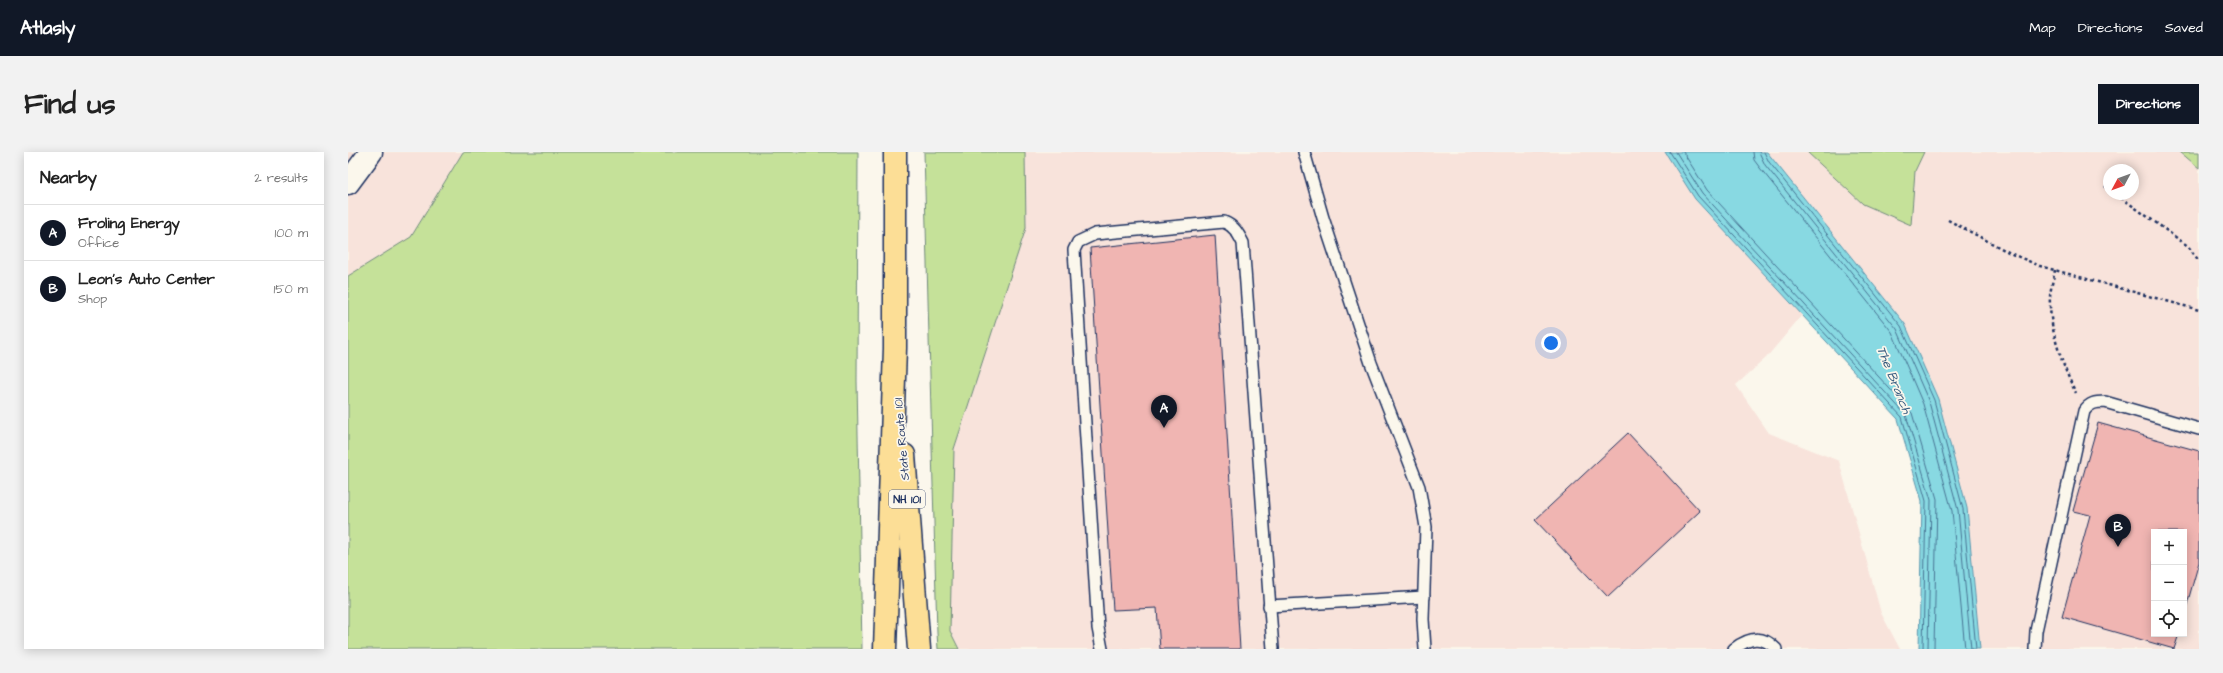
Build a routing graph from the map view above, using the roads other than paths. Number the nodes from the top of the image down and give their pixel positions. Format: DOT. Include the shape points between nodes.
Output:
graph roads {
  1 [pos="371,152"];
  2 [pos="895,152"];
  3 [pos="1304,152"];
  4 [pos="348,183"];
  5 [pos="895,348"];
  6 [pos="2199,429"];
  7 [pos="1424,597"];
  8 [pos="1269,606"];
  9 [pos="2039,648"];
  10 [pos="885,649"];
  11 [pos="919,649"];
  12 [pos="1102,649"];
  13 [pos="1273,649"];
  14 [pos="1425,649"];
  15 [pos="1734,649"];
  16 [pos="1776,649"];
  1 -- 4 [label="street"];
  2 -- 5 [label="highway, State Route 101 / NH 101"];
  3 -- 7 [label="lane" via="1323,218 1372,363 1418,488 1426,527"];
  5 -- 10 [label="highway, State Route 101 / NH 101"];
  5 -- 11 [label="highway, State Route 101 / NH 101"];
  6 -- 9 [label="lane" via="2105,402 2096,402 2084,411 2036,631"];
  7 -- 8 [label="lane"];
  7 -- 14 [label="lane"];
  8 -- 12 [label="lane" via="1242,243 1238,233 1224,222 1096,234 1078,242 1074,250 1098,628"];
  8 -- 13 [label="lane"];
  15 -- 16 [label="lane" via="1749,640 1760,638"];
}
